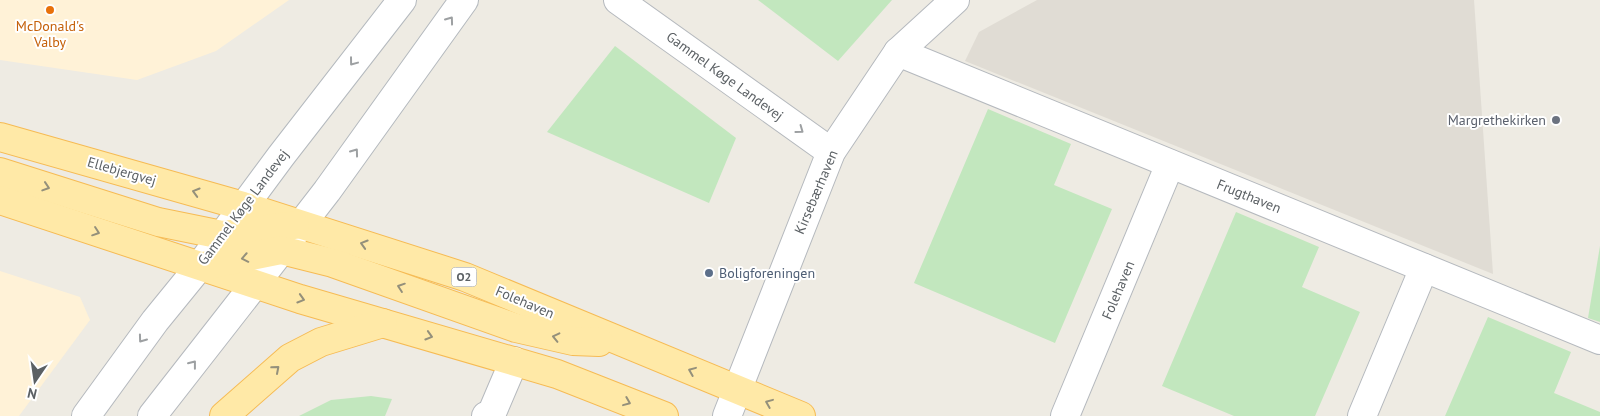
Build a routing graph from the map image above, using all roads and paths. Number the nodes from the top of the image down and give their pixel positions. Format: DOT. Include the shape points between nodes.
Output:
graph roads {
  1 [pos="402,0"];
  2 [pos="464,0"];
  3 [pos="618,0"];
  4 [pos="956,0"];
  5 [pos="898,52"];
  6 [pos="0,137"];
  7 [pos="831,152"];
  8 [pos="1170,164"];
  9 [pos="0,172"];
  10 [pos="0,200"];
  11 [pos="243,206"];
  12 [pos="301,224"];
  13 [pos="222,235"];
  14 [pos="281,250"];
  15 [pos="199,267"];
  16 [pos="1424,268"];
  17 [pos="255,284"];
  18 [pos="383,322"];
  19 [pos="1600,340"];
  20 [pos="621,343"];
  21 [pos="514,361"];
  22 [pos="737,390"];
  23 [pos="86,416"];
  24 [pos="152,416"];
  25 [pos="224,416"];
  26 [pos="486,416"];
  27 [pos="664,416"];
  28 [pos="727,416"];
  29 [pos="800,416"];
  30 [pos="1065,416"];
  31 [pos="1362,416"];
  1 -- 11 [label="street, Gammel Køge Landevej, one-way"];
  12 -- 2 [label="street, one-way"];
  3 -- 7 [label="street, Gammel Køge Landevej, one-way"];
  4 -- 5 [label="street, Kirsebærhaven"];
  5 -- 7 [label="street, Kirsebærhaven"];
  5 -- 8 [label="street, Frugthaven"];
  11 -- 6 [label="main road, Ellebjergvej / O2, one-way"];
  7 -- 22 [label="street, Kirsebærhaven"];
  8 -- 16 [label="street, Frugthaven"];
  8 -- 30 [label="street, Folehaven"];
  9 -- 13 [label="main road, one-way" via="158,222"];
  10 -- 15 [label="main road, one-way"];
  11 -- 12 [label="main road, Folehaven / O2"];
  11 -- 13 [label="street, Gammel Køge Landevej"];
  12 -- 13 [label="main road"];
  12 -- 14 [label="street"];
  20 -- 12 [label="main road, Folehaven / O2, one-way" via="466,277"];
  13 -- 15 [label="street, Gammel Køge Landevej"];
  14 -- 15 [label="main road, one-way"];
  14 -- 17 [label="street"];
  20 -- 14 [label="main road, one-way" via="574,342 516,328 333,263"];
  15 -- 17 [label="main road"];
  15 -- 23 [label="street, Gammel Køge Landevej, one-way"];
  16 -- 19 [label="street, Frugthaven"];
  16 -- 31 [label="street"];
  17 -- 18 [label="main road, one-way"];
  24 -- 17 [label="street, one-way"];
  18 -- 21 [label="main road, one-way"];
  25 -- 18 [label="main road, one-way" via="290,358 321,342"];
  22 -- 20 [label="main road, Folehaven / O2, one-way"];
  21 -- 26 [label="street" via="491,415"];
  21 -- 27 [label="main road, one-way" via="557,374"];
  22 -- 28 [label="street, Kirsebærhaven"];
  29 -- 22 [label="main road, Folehaven / O2, one-way"];
}
